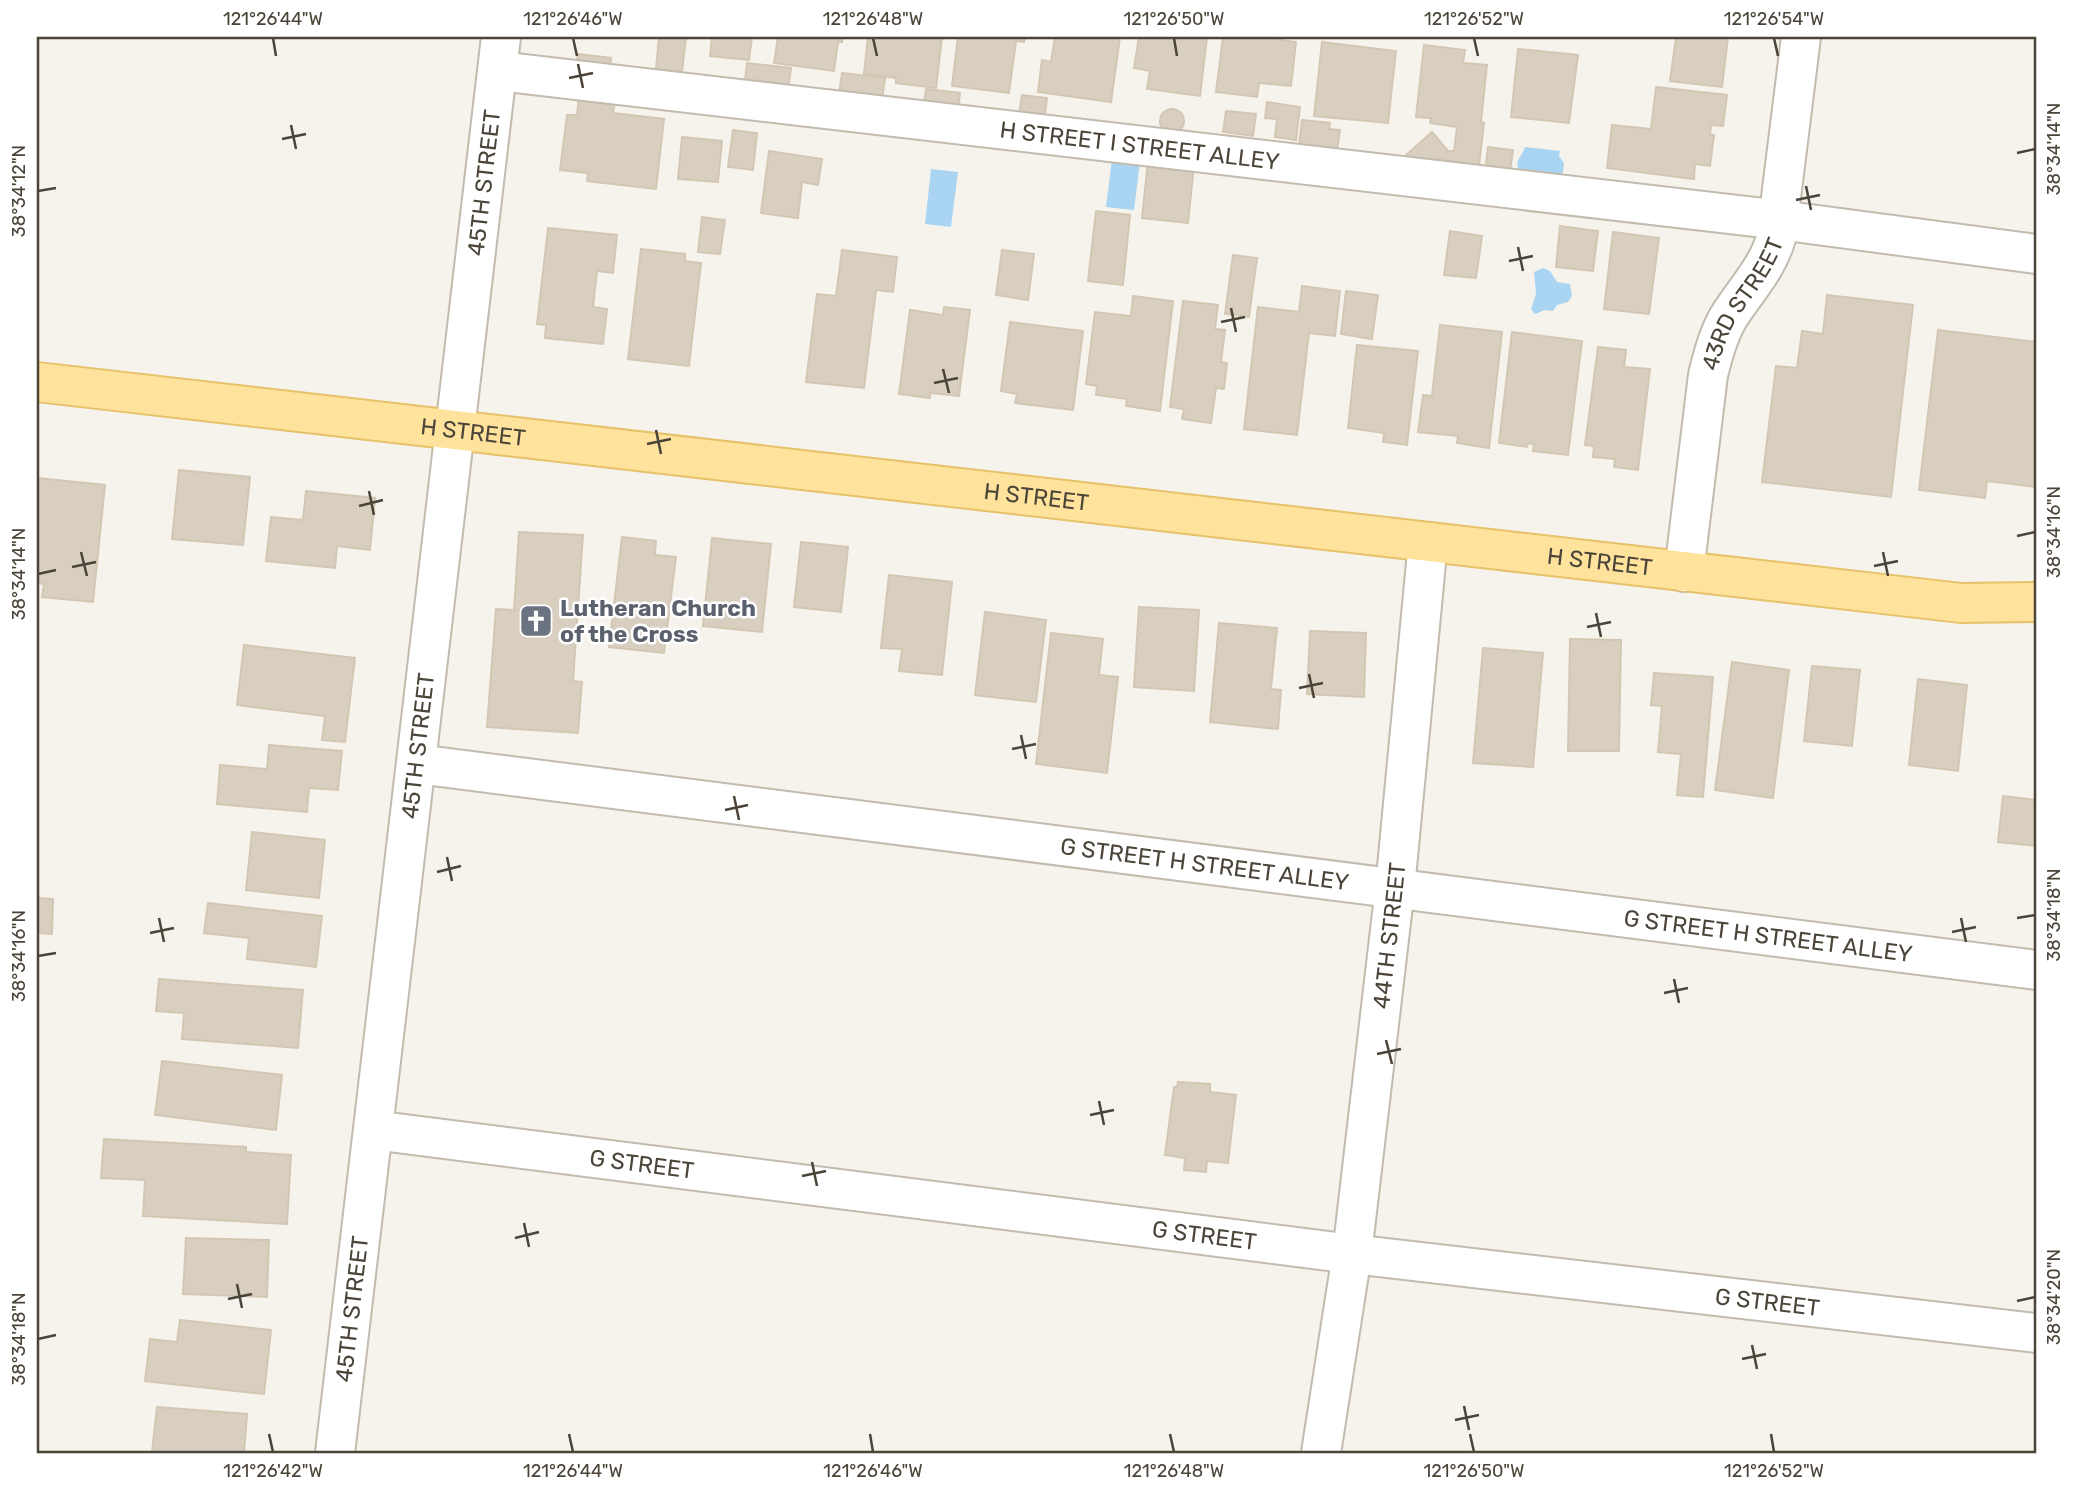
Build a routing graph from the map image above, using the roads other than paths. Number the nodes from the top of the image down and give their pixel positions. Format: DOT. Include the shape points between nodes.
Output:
graph roads {
  1 [pos="1801,37"];
  2 [pos="500,54"];
  3 [pos="1780,220"];
  4 [pos="2036,254"];
  5 [pos="37,382"];
  6 [pos="457,429"];
  7 [pos="1428,542"];
  8 [pos="1684,572"];
  9 [pos="2036,602"];
  10 [pos="417,764"];
  11 [pos="1395,888"];
  12 [pos="2036,970"];
  13 [pos="373,1130"];
  14 [pos="1352,1254"];
  15 [pos="2036,1333"];
  16 [pos="335,1453"];
  17 [pos="1321,1453"];
  1 -- 3 [label="street, 43RD STREET"];
  2 -- 3 [label="street, H STREET I STREET ALLEY"];
  2 -- 6 [label="street, 45TH STREET"];
  3 -- 4 [label="street, H STREET I STREET ALLEY"];
  3 -- 8 [label="street, 43RD STREET" via="1773,250 1728,318 1714,352"];
  5 -- 6 [label="main road, H STREET"];
  6 -- 7 [label="main road, H STREET"];
  6 -- 10 [label="street, 45TH STREET"];
  7 -- 8 [label="main road, H STREET"];
  7 -- 11 [label="street, 44TH STREET"];
  8 -- 9 [label="main road, H STREET" via="1961,603"];
  10 -- 11 [label="street, G STREET H STREET ALLEY"];
  10 -- 13 [label="street, 45TH STREET"];
  11 -- 12 [label="street, G STREET H STREET ALLEY"];
  11 -- 14 [label="street, 44TH STREET"];
  13 -- 14 [label="street, G STREET"];
  13 -- 16 [label="street, 45TH STREET"];
  14 -- 15 [label="street, G STREET"];
  14 -- 17 [label="street, 44TH STREET"];
}
